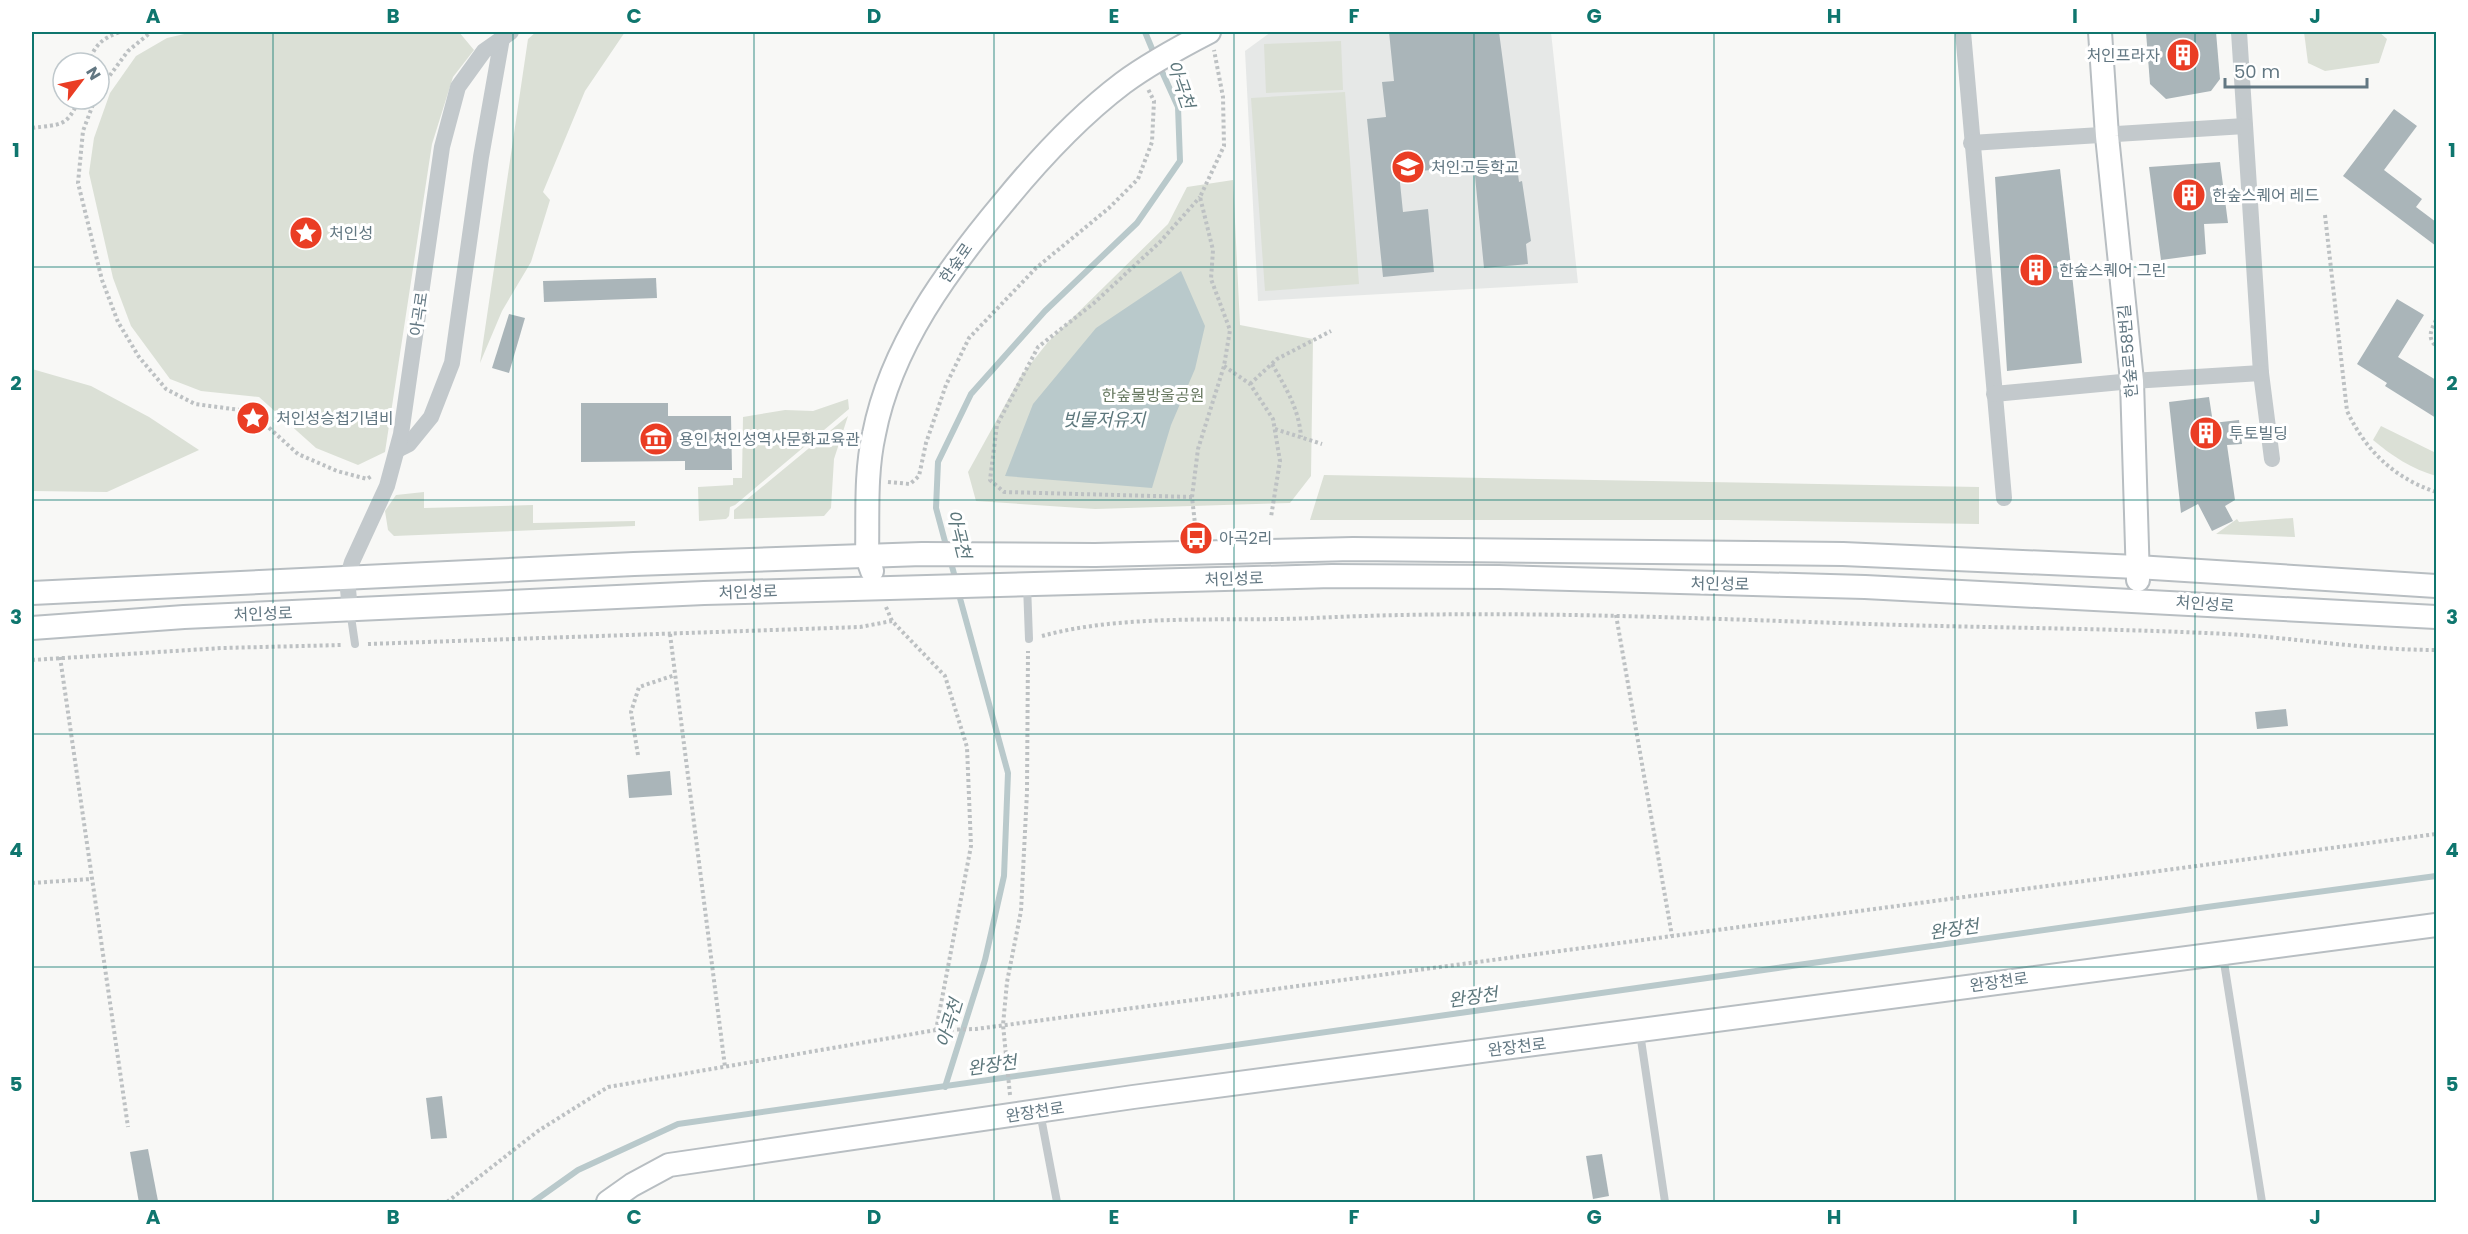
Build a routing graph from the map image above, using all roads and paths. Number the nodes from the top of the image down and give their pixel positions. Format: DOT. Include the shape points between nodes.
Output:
graph roads {
  1 [pos="120,32"];
  2 [pos="151,32"];
  3 [pos="1963,32"];
  4 [pos="2100,32"];
  5 [pos="2239,32"];
  6 [pos="507,35"];
  7 [pos="1211,36"];
  8 [pos="93,51"];
  9 [pos="1141,71"];
  10 [pos="111,74"];
  11 [pos="74,111"];
  12 [pos="90,111"];
  13 [pos="2245,126"];
  14 [pos="32,128"];
  15 [pos="2107,136"];
  16 [pos="1971,143"];
  17 [pos="1200,197"];
  18 [pos="2325,215"];
  19 [pos="2436,321"];
  20 [pos="1331,331"];
  21 [pos="2436,346"];
  22 [pos="1272,364"];
  23 [pos="1224,366"];
  24 [pos="2261,373"];
  25 [pos="2132,381"];
  26 [pos="1250,384"];
  27 [pos="1994,394"];
  28 [pos="1275,429"];
  29 [pos="1301,437"];
  30 [pos="1322,444"];
  31 [pos="395,456"];
  32 [pos="2272,459"];
  33 [pos="869,481"];
  34 [pos="2436,492"];
  35 [pos="1192,497"];
  36 [pos="2004,498"];
  37 [pos="1271,517"];
  38 [pos="1197,552"];
  39 [pos="867,557"];
  40 [pos="2137,567"];
  41 [pos="347,579"];
  42 [pos="1016,584"];
  43 [pos="2436,586"];
  44 [pos="878,587"];
  45 [pos="32,593"];
  46 [pos="2140,600"];
  47 [pos="350,610"];
  48 [pos="1616,615"];
  49 [pos="2436,617"];
  50 [pos="892,621"];
  51 [pos="32,628"];
  52 [pos="670,634"];
  53 [pos="1029,639"];
  54 [pos="355,644"];
  55 [pos="2436,650"];
  56 [pos="60,657"];
  57 [pos="32,660"];
  58 [pos="675,675"];
  59 [pos="638,755"];
  60 [pos="2436,834"];
  61 [pos="91,879"];
  62 [pos="32,883"];
  63 [pos="2436,925"];
  64 [pos="1672,936"];
  65 [pos="2222,952"];
  66 [pos="1004,1025"];
  67 [pos="1639,1029"];
  68 [pos="936,1030"];
  69 [pos="725,1067"];
  70 [pos="1009,1091"];
  71 [pos="1040,1112"];
  72 [pos="128,1127"];
  73 [pos="447,1203"];
  74 [pos="608,1203"];
  75 [pos="1057,1203"];
  76 [pos="1665,1203"];
  77 [pos="2262,1203"];
  1 -- 8 [label="path" via="106,37"];
  2 -- 10 [label="path" via="128,51"];
  3 -- 16 [label="street"];
  4 -- 15 [label="main road, 한숲로58번길"];
  5 -- 13 [label="street"];
  6 -- 31 [label="street" via="481,157 452,363 431,417"];
  6 -- 31 [label="street, 아곡로" via="484,51 458,87 442,147"];
  7 -- 9 [label="main road, 한숲로" via="1182,46"];
  7 -- 17 [label="path" via="1223,98 1224,146"];
  9 -- 33 [label="main road, 한숲로" via="1059,139 949,271 909,339 887,388 874,434"];
  9 -- 33 [label="path" via="1154,101 1152,142 1138,180 1036,268 969,338 946,385 919,476 910,484"];
  11 -- 14 [label="path" via="64,124"];
  12 -- 31 [label="path" via="83,131 78,183 102,280 118,322 139,357 166,389 195,404 240,410 268,427 298,454 337,471 367,479"];
  13 -- 15 [label="street"];
  13 -- 24 [label="street"];
  15 -- 16 [label="street"];
  15 -- 25 [label="main road, 한숲로58번길"];
  16 -- 27 [label="street"];
  17 -- 23 [label="path" via="1213,250 1211,279 1230,330"];
  17 -- 35 [label="path" via="1160,242 1094,303 1038,347 997,425 990,480 1004,492"];
  18 -- 34 [label="path" via="2347,411 2359,435 2381,462"];
  19 -- 21 [label="path" via="2430,333"];
  20 -- 22 [label="path"];
  22 -- 26 [label="path"];
  22 -- 29 [label="path" via="1291,396 1300,420"];
  23 -- 26 [label="path"];
  23 -- 35 [label="path" via="1198,449"];
  24 -- 25 [label="street"];
  24 -- 32 [label="street"];
  25 -- 27 [label="street"];
  25 -- 40 [label="main road, 한숲로58번길"];
  26 -- 28 [label="path" via="1273,419"];
  27 -- 36 [label="street"];
  28 -- 29 [label="path"];
  28 -- 37 [label="path" via="1280,460"];
  29 -- 30 [label="path"];
  31 -- 41 [label="street, 아곡로" via="387,486"];
  33 -- 39 [label="main road, 한숲로"];
  35 -- 38 [label="path"];
  38 -- 39 [label="main road, 처인성로"];
  38 -- 40 [label="main road, 처인성로" via="1353,549 1843,554"];
  39 -- 41 [label="main road, 처인성로"];
  39 -- 44 [label="main road, 한숲로"];
  40 -- 43 [label="main road, 처인성로"];
  40 -- 46 [label="main road, 한숲로58번길"];
  41 -- 45 [label="main road, 처인성로"];
  41 -- 47 [label="street, 아곡로"];
  42 -- 44 [label="main road, 처인성로"];
  42 -- 46 [label="main road, 처인성로" via="1332,576 1499,577 1865,587"];
  42 -- 53 [label="lane"];
  44 -- 47 [label="main road, 처인성로"];
  44 -- 50 [label="path"];
  46 -- 49 [label="main road, 처인성로"];
  47 -- 51 [label="main road, 처인성로"];
  47 -- 54 [label="lane"];
  48 -- 53 [label="path" via="1419,613 1161,621 1073,627"];
  48 -- 55 [label="path" via="2228,634 2385,650"];
  48 -- 64 [label="path"];
  50 -- 52 [label="path" via="860,627"];
  50 -- 68 [label="path" via="945,676 967,747 971,846"];
  52 -- 54 [label="path"];
  52 -- 58 [label="path"];
  53 -- 66 [label="path" via="1021,911 1007,982"];
  54 -- 56 [label="path"];
  56 -- 57 [label="path"];
  56 -- 61 [label="path"];
  58 -- 59 [label="path" via="639,687 631,712"];
  58 -- 69 [label="path"];
  60 -- 64 [label="path"];
  61 -- 62 [label="path"];
  61 -- 72 [label="path"];
  63 -- 65 [label="main road, 완장천로"];
  64 -- 66 [label="path"];
  65 -- 67 [label="main road, 완장천로"];
  65 -- 77 [label="lane"];
  66 -- 68 [label="path"];
  66 -- 70 [label="path"];
  67 -- 71 [label="main road, 완장천로" via="1133,1096"];
  67 -- 76 [label="lane"];
  68 -- 69 [label="path"];
  69 -- 73 [label="path" via="608,1087 538,1131"];
  71 -- 74 [label="main road, 완장천로" via="669,1165"];
  71 -- 75 [label="lane"];
}
